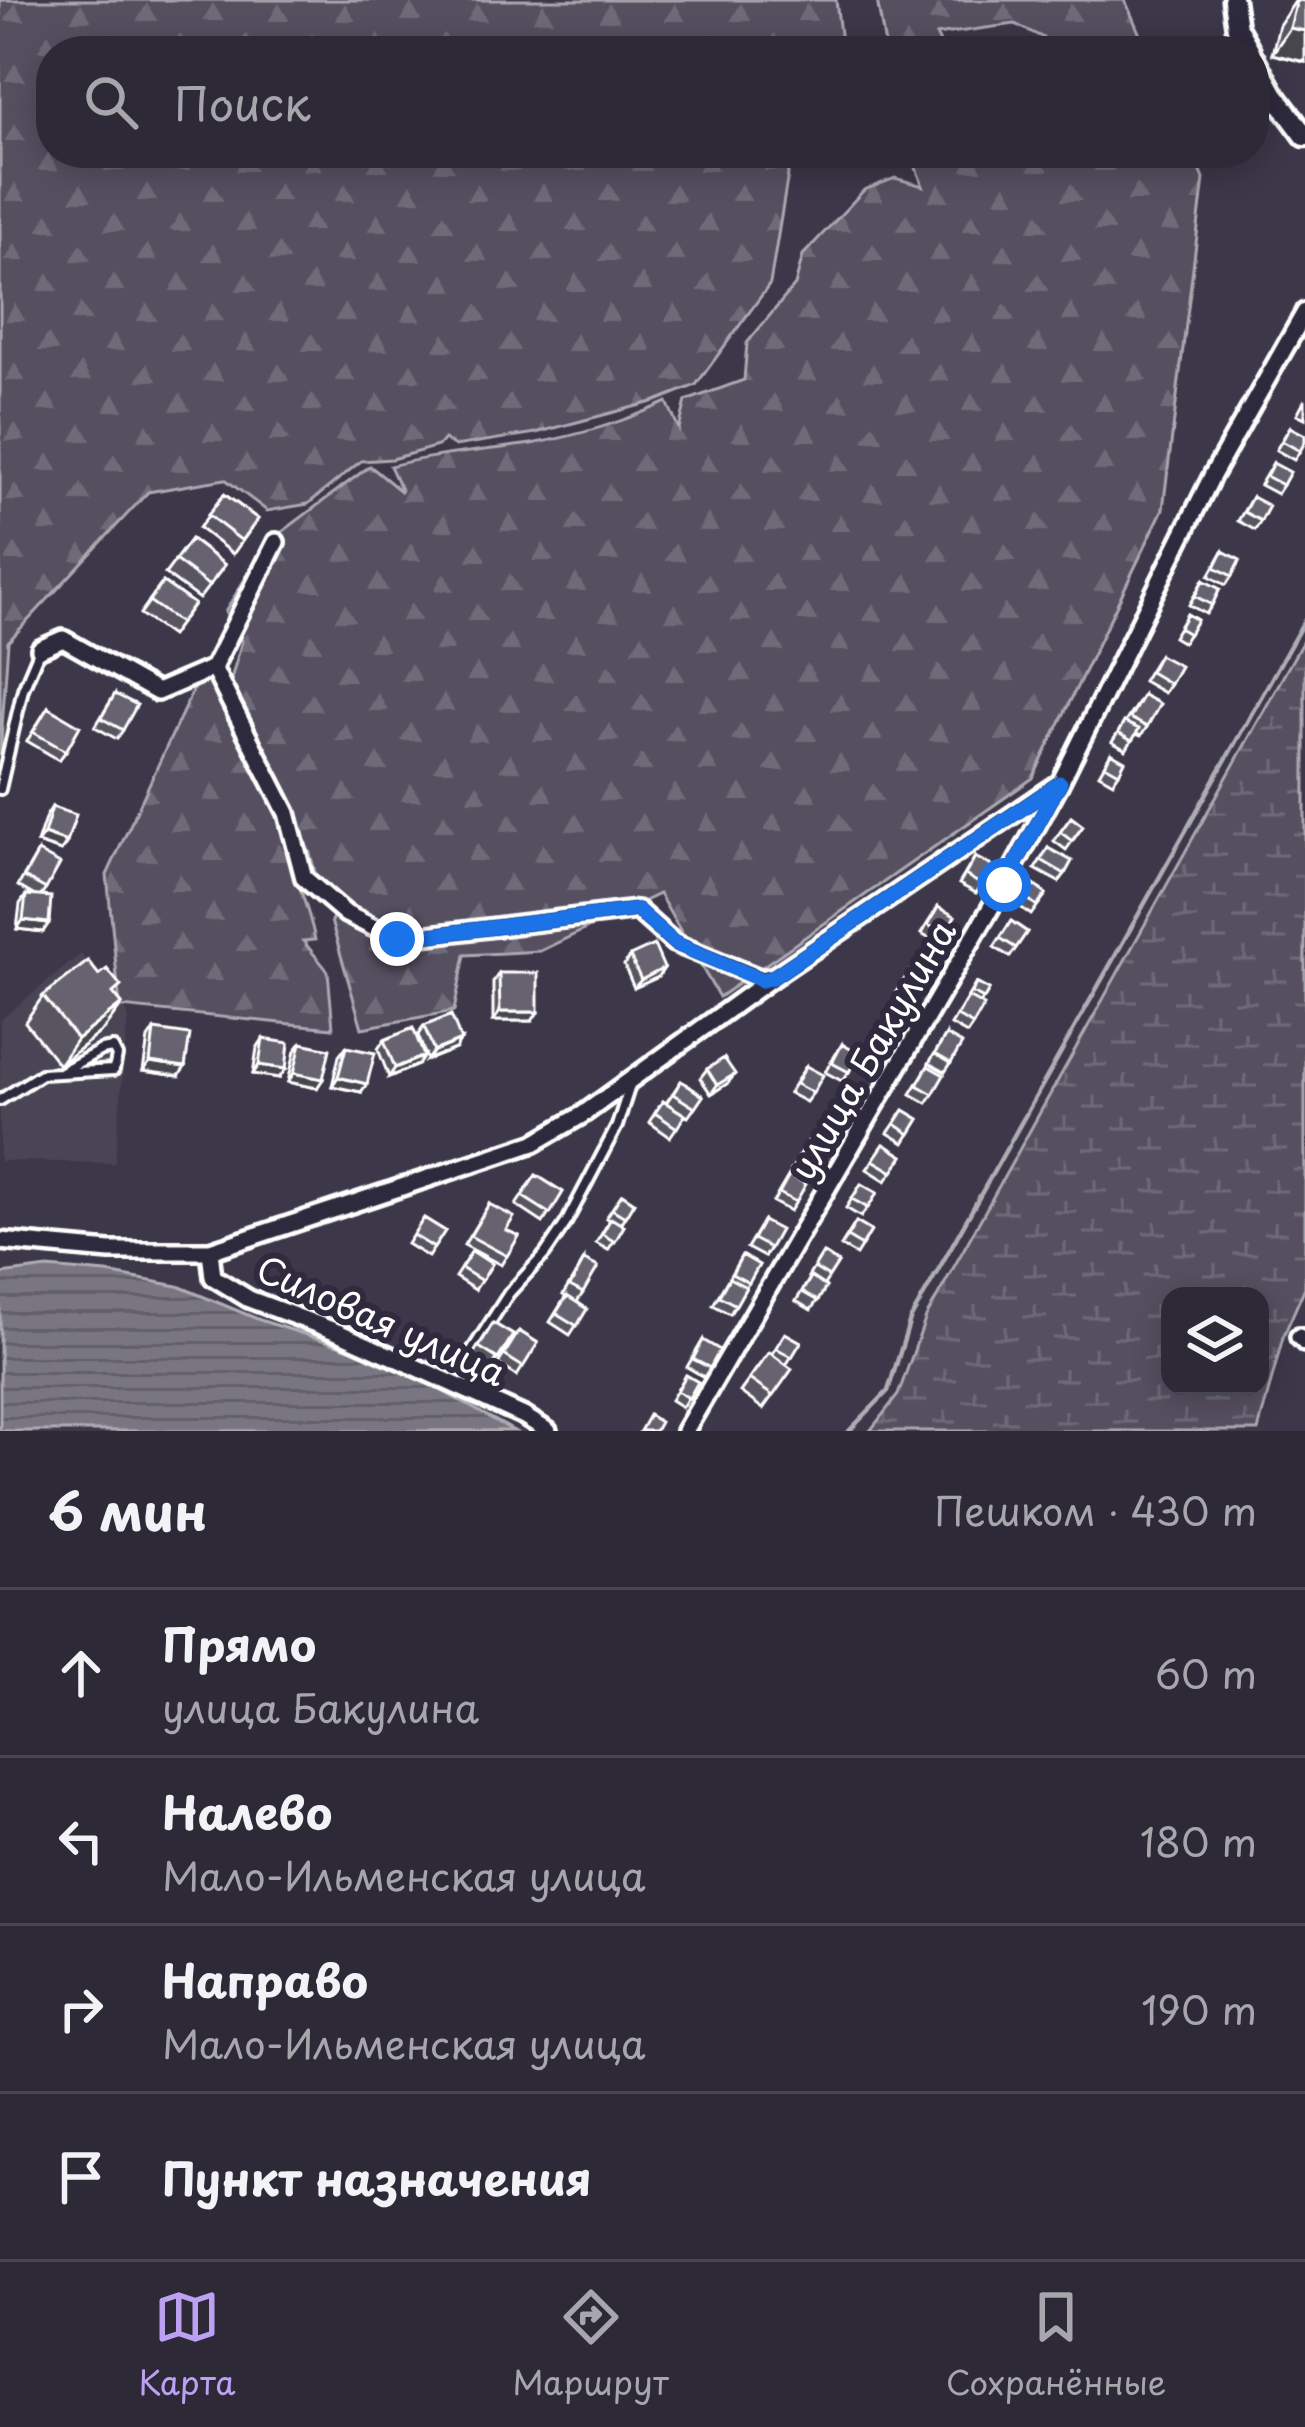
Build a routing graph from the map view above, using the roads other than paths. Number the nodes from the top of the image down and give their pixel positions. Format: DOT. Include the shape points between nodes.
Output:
graph roads {
  1 [pos="1233,0"];
  2 [pos="1241,36"];
  3 [pos="1269,85"];
  4 [pos="1305,136"];
  5 [pos="1305,312"];
  6 [pos="276,542"];
  7 [pos="40,649"];
  8 [pos="213,668"];
  9 [pos="1060,783"];
  10 [pos="0,788"];
  11 [pos="773,977"];
  12 [pos="62,1072"];
  13 [pos="632,1081"];
  14 [pos="0,1100"];
  15 [pos="0,1241"];
  16 [pos="210,1251"];
  17 [pos="469,1354"];
  18 [pos="548,1431"];
  19 [pos="685,1431"];
  1 -- 2 [label="street"];
  3 -- 4 [label="street"];
  5 -- 9 [label="street, улица Бакулина" via="1213,474"];
  6 -- 8 [label="street"];
  7 -- 8 [label="street" via="63,639 157,692"];
  7 -- 10 [label="lane"];
  8 -- 11 [label="street" via="286,813 304,878 346,914 397,939 637,910 674,943 762,980"];
  9 -- 11 [label="street"];
  9 -- 19 [label="street, улица Бакулина"];
  11 -- 13 [label="street"];
  12 -- 12 [label="lane" via="114,1070 117,1056 113,1048 101,1050"];
  12 -- 14 [label="lane" via="40,1074"];
  13 -- 16 [label="street" via="534,1143"];
  13 -- 17 [label="lane" via="566,1223"];
  15 -- 16 [label="street"];
  16 -- 18 [label="street, Силовая улица" via="214,1277 249,1299"];
}
